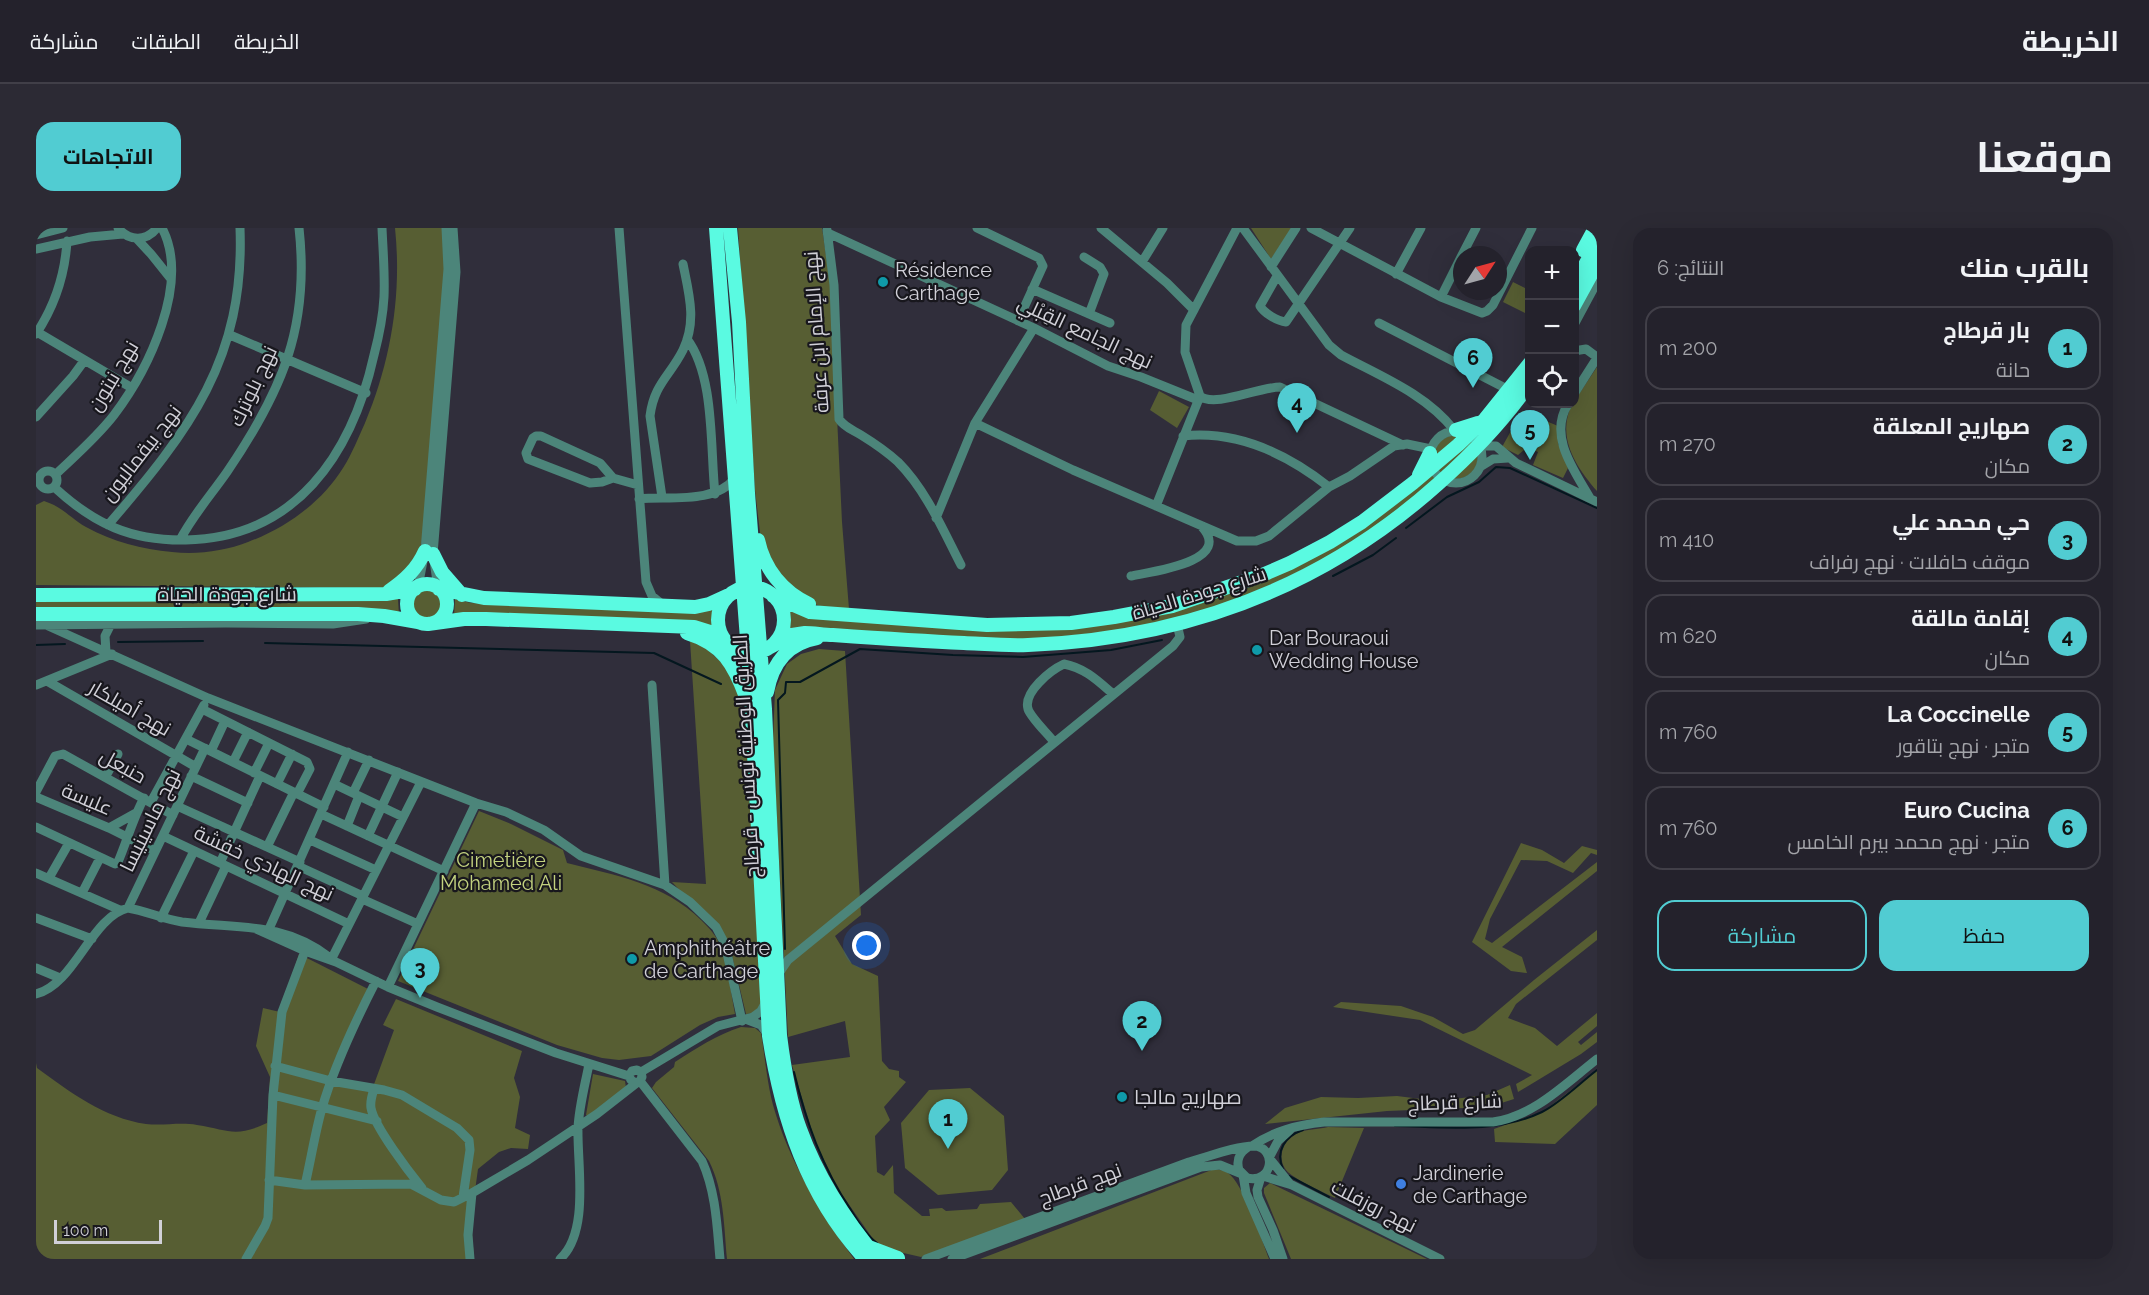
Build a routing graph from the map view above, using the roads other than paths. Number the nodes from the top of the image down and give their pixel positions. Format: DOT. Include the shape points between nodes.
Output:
graph roads {
  1 [pos="63,228"];
  2 [pos="159,228"];
  3 [pos="240,228"];
  4 [pos="299,228"];
  5 [pos="382,228"];
  6 [pos="446,228"];
  7 [pos="453,228"];
  8 [pos="619,228"];
  9 [pos="716,228"];
  10 [pos="730,228"];
  11 [pos="977,228"];
  12 [pos="1163,228"];
  13 [pos="1237,228"];
  14 [pos="1243,228"];
  15 [pos="1296,228"];
  16 [pos="1311,228"];
  17 [pos="1350,228"];
  18 [pos="1421,228"];
  19 [pos="1476,228"];
  20 [pos="1532,228"];
  21 [pos="828,230"];
  22 [pos="1105,230"];
  23 [pos="120,231"];
  24 [pos="1592,233"];
  25 [pos="36,235"];
  26 [pos="137,239"];
  27 [pos="67,241"];
  28 [pos="1340,243"];
  29 [pos="1467,246"];
  30 [pos="36,249"];
  31 [pos="1084,257"];
  32 [pos="1579,258"];
  33 [pos="1142,262"];
  34 [pos="683,264"];
  35 [pos="1597,264"];
  36 [pos="1271,267"];
  37 [pos="1453,273"];
  38 [pos="1579,273"];
  39 [pos="1396,274"];
  40 [pos="1277,276"];
  41 [pos="171,279"];
  42 [pos="1597,282"];
  43 [pos="1032,289"];
  44 [pos="1441,297"];
  45 [pos="1578,300"];
  46 [pos="1299,303"];
  47 [pos="1194,310"];
  48 [pos="1089,314"];
  49 [pos="1579,317"];
  50 [pos="1018,321"];
  51 [pos="1110,323"];
  52 [pos="1379,323"];
  53 [pos="1034,328"];
  54 [pos="37,333"];
  55 [pos="230,335"];
  56 [pos="687,339"];
  57 [pos="1579,350"];
  58 [pos="1597,358"];
  59 [pos="84,361"];
  60 [pos="288,361"];
  61 [pos="1525,376"];
  62 [pos="1525,377"];
  63 [pos="1579,387"];
  64 [pos="132,388"];
  65 [pos="1509,390"];
  66 [pos="366,393"];
  67 [pos="1199,398"];
  68 [pos="1559,408"];
  69 [pos="1566,408"];
  70 [pos="1563,414"];
  71 [pos="634,416"];
  72 [pos="650,416"];
  73 [pos="36,417"];
  74 [pos="975,423"];
  75 [pos="1491,423"];
  76 [pos="1460,431"];
  77 [pos="1183,436"];
  78 [pos="1403,445"];
  79 [pos="1458,445"];
  80 [pos="1480,446"];
  81 [pos="1496,446"];
  82 [pos="1431,451"];
  83 [pos="1508,458"];
  84 [pos="1433,467"];
  85 [pos="1480,467"];
  86 [pos="39,469"];
  87 [pos="56,474"];
  88 [pos="613,478"];
  89 [pos="735,478"];
  90 [pos="1451,478"];
  91 [pos="1413,483"];
  92 [pos="638,485"];
  93 [pos="54,487"];
  94 [pos="38,488"];
  95 [pos="1329,488"];
  96 [pos="716,493"];
  97 [pos="748,493"];
  98 [pos="662,497"];
  99 [pos="639,499"];
  100 [pos="1594,501"];
  101 [pos="1156,506"];
  102 [pos="738,512"];
  103 [pos="936,518"];
  104 [pos="108,525"];
  105 [pos="1200,525"];
  106 [pos="180,540"];
  107 [pos="429,552"];
  108 [pos="961,565"];
  109 [pos="742,571"];
  110 [pos="1131,576"];
  111 [pos="646,582"];
  112 [pos="417,588"];
  113 [pos="438,588"];
  114 [pos="744,590"];
  115 [pos="386,594"];
  116 [pos="36,595"];
  117 [pos="462,595"];
  118 [pos="773,596"];
  119 [pos="717,600"];
  120 [pos="629,604"];
  121 [pos="663,605"];
  122 [pos="36,614"];
  123 [pos="830,614"];
  124 [pos="384,616"];
  125 [pos="423,623"];
  126 [pos="111,624"];
  127 [pos="1177,624"];
  128 [pos="41,625"];
  129 [pos="653,625"];
  130 [pos="828,635"];
  131 [pos="730,645"];
  132 [pos="760,651"];
  133 [pos="109,653"];
  134 [pos="47,681"];
  135 [pos="36,685"];
  136 [pos="652,685"];
  137 [pos="1113,694"];
  138 [pos="208,698"];
  139 [pos="202,710"];
  140 [pos="758,712"];
  141 [pos="225,721"];
  142 [pos="248,732"];
  143 [pos="186,739"];
  144 [pos="1054,742"];
  145 [pos="269,743"];
  146 [pos="208,750"];
  147 [pos="348,752"];
  148 [pos="118,754"];
  149 [pos="291,754"];
  150 [pos="176,756"];
  151 [pos="369,760"];
  152 [pos="233,762"];
  153 [pos="194,772"];
  154 [pos="398,772"];
  155 [pos="257,774"];
  156 [pos="106,776"];
  157 [pos="421,782"];
  158 [pos="277,784"];
  159 [pos="334,784"];
  160 [pos="36,792"];
  161 [pos="296,793"];
  162 [pos="356,795"];
  163 [pos="36,797"];
  164 [pos="147,800"];
  165 [pos="248,803"];
  166 [pos="476,803"];
  167 [pos="382,807"];
  168 [pos="175,810"];
  169 [pos="322,811"];
  170 [pos="135,813"];
  171 [pos="403,817"];
  172 [pos="347,826"];
  173 [pos="36,827"];
  174 [pos="109,828"];
  175 [pos="234,832"];
  176 [pos="162,836"];
  177 [pos="368,836"];
  178 [pos="128,838"];
  179 [pos="310,840"];
  180 [pos="69,843"];
  181 [pos="389,845"];
  182 [pos="267,847"];
  183 [pos="155,851"];
  184 [pos="194,851"];
  185 [pos="100,858"];
  186 [pos="223,864"];
  187 [pos="299,864"];
  188 [pos="376,870"];
  189 [pos="444,871"];
  190 [pos="36,873"];
  191 [pos="49,878"];
  192 [pos="665,885"];
  193 [pos="82,893"];
  194 [pos="286,894"];
  195 [pos="362,898"];
  196 [pos="124,909"];
  197 [pos="36,918"];
  198 [pos="161,918"];
  199 [pos="199,923"];
  200 [pos="349,924"];
  201 [pos="418,924"];
  202 [pos="269,928"];
  203 [pos="256,929"];
  204 [pos="92,939"];
  205 [pos="305,951"];
  206 [pos="333,960"];
  207 [pos="36,968"];
  208 [pos="60,978"];
  209 [pos="777,978"];
  210 [pos="376,981"];
  211 [pos="388,987"];
  212 [pos="36,994"];
  213 [pos="767,1002"];
  214 [pos="745,1020"];
  215 [pos="769,1036"];
  216 [pos="1597,1059"];
  217 [pos="589,1064"];
  218 [pos="275,1066"];
  219 [pos="640,1079"];
  220 [pos="331,1081"];
  221 [pos="374,1089"];
  222 [pos="273,1095"];
  223 [pos="322,1106"];
  224 [pos="377,1121"];
  225 [pos="578,1126"];
  226 [pos="1295,1126"];
  227 [pos="1250,1147"];
  228 [pos="1270,1159"];
  229 [pos="1243,1175"];
  230 [pos="1262,1177"];
  231 [pos="269,1180"];
  232 [pos="305,1185"];
  233 [pos="1292,1185"];
  234 [pos="423,1190"];
  235 [pos="468,1195"];
  236 [pos="851,1242"];
  237 [pos="873,1257"];
  238 [pos="900,1258"];
  239 [pos="246,1259"];
  240 [pos="470,1259"];
  241 [pos="560,1259"];
  242 [pos="720,1259"];
  243 [pos="858,1259"];
  244 [pos="926,1259"];
  245 [pos="952,1259"];
  246 [pos="1275,1259"];
  247 [pos="1283,1259"];
  248 [pos="1440,1259"];
  1 -- 25 [label="street"];
  2 -- 26 [label="street"];
  2 -- 41 [label="street, نهج نبتون" via="171,250"];
  3 -- 55 [label="street, نهج بيقماليون" via="239,279"];
  4 -- 60 [label="street, نهج بلوترك" via="302,285"];
  5 -- 66 [label="street" via="384,298"];
  6 -- 107 [label="street" via="448,269"];
  7 -- 107 [label="street" via="456,272"];
  8 -- 71 [label="street"];
  9 -- 89 [label="highway, الطريق الوطنية تونس - قرطاج"];
  10 -- 97 [label="highway, الطريق الوطنية تونس - قرطاج"];
  11 -- 43 [label="street" via="1039,258 1043,266"];
  12 -- 33 [label="street"];
  13 -- 47 [label="street"];
  14 -- 36 [label="street"];
  15 -- 36 [label="street"];
  16 -- 28 [label="street"];
  17 -- 28 [label="street"];
  18 -- 39 [label="street"];
  19 -- 29 [label="street"];
  20 -- 44 [label="street" via="1487,311 1476,312"];
  21 -- 50 [label="street, نهج الجامع القِبْلي"];
  21 -- 103 [label="street, نهج الإمام ابن عرفة" via="834,285 838,419 898,463 925,496"];
  22 -- 33 [label="street"];
  23 -- 26 [label="street"];
  23 -- 27 [label="street"];
  24 -- 32 [label="highway"];
  24 -- 38 [label="highway"];
  26 -- 41 [label="street"];
  27 -- 30 [label="street"];
  27 -- 54 [label="street" via="59,285"];
  28 -- 39 [label="street"];
  28 -- 46 [label="street"];
  31 -- 48 [label="street" via="1104,274"];
  33 -- 47 [label="street"];
  34 -- 56 [label="street" via="692,309"];
  35 -- 45 [label="highway"];
  36 -- 40 [label="street"];
  37 -- 44 [label="street"];
  39 -- 44 [label="street"];
  40 -- 46 [label="street"];
  40 -- 46 [label="street" via="1262,301 1262,309 1286,322"];
  41 -- 64 [label="street, نهج نبتون" via="162,322"];
  42 -- 49 [label="street"];
  43 -- 48 [label="street"];
  43 -- 50 [label="street"];
  46 -- 76 [label="street" via="1329,345 1341,355 1421,399"];
  47 -- 67 [label="street" via="1186,326 1185,352"];
  48 -- 51 [label="street"];
  50 -- 53 [label="street, نهج الجامع القِبْلي"];
  52 -- 65 [label="street"];
  53 -- 67 [label="street, نهج الجامع القِبْلي" via="1108,366"];
  53 -- 74 [label="street"];
  54 -- 59 [label="street"];
  55 -- 60 [label="street"];
  55 -- 104 [label="street, نهج بيقماليون" via="195,414 148,479"];
  56 -- 72 [label="street" via="660,383"];
  56 -- 96 [label="street" via="697,353 707,392"];
  57 -- 58 [label="street" via="1586,349"];
  58 -- 63 [label="street"];
  59 -- 64 [label="street"];
  59 -- 73 [label="street"];
  60 -- 66 [label="street"];
  60 -- 106 [label="street, نهج بلوترك" via="243,448"];
  61 -- 65 [label="highway"];
  62 -- 75 [label="highway"];
  64 -- 87 [label="street, نهج نبتون" via="115,414"];
  65 -- 75 [label="highway"];
  66 -- 106 [label="street" via="337,452 297,500 240,533"];
  67 -- 77 [label="street"];
  67 -- 78 [label="street" via="1221,399 1280,387"];
  68 -- 70 [label="street"];
  69 -- 70 [label="street"];
  70 -- 100 [label="street" via="1561,435 1565,451"];
  71 -- 72 [label="street"];
  71 -- 92 [label="street"];
  72 -- 98 [label="street"];
  74 -- 101 [label="street"];
  74 -- 103 [label="street"];
  75 -- 76 [label="highway"];
  75 -- 80 [label="highway"];
  75 -- 81 [label="highway"];
  76 -- 79 [label="highway, شارع جودة الحياة"];
  76 -- 80 [label="street"];
  76 -- 82 [label="street" via="1442,434"];
  77 -- 95 [label="street" via="1202,434 1252,442"];
  77 -- 101 [label="street"];
  78 -- 82 [label="street"];
  78 -- 95 [label="street" via="1390,448"];
  79 -- 80 [label="highway" via="1469,442"];
  79 -- 84 [label="highway, شارع جودة الحياة"];
  80 -- 81 [label="street"];
  80 -- 85 [label="street"];
  80 -- 90 [label="highway"];
  81 -- 83 [label="street"];
  82 -- 84 [label="street"];
  82 -- 91 [label="highway"];
  83 -- 85 [label="street" via="1494,459"];
  83 -- 100 [label="street"];
  84 -- 90 [label="highway"];
  84 -- 91 [label="highway, شارع جودة الحياة"];
  85 -- 90 [label="street" via="1470,479"];
  86 -- 87 [label="street"];
  86 -- 94 [label="street"];
  87 -- 93 [label="street" via="58,481"];
  88 -- 88 [label="street" via="600,463 541,436 533,438 526,453 528,459 590,483"];
  88 -- 92 [label="street"];
  89 -- 96 [label="street"];
  89 -- 102 [label="highway, الطريق الوطنية تونس - قرطاج"];
  90 -- 127 [label="highway, شارع جودة الحياة" via="1373,537 1300,580"];
  91 -- 123 [label="highway, شارع جودة الحياة" via="1362,522 1290,563 1172,606 1071,622 1024,625"];
  92 -- 99 [label="street"];
  93 -- 94 [label="street"];
  93 -- 104 [label="street" via="72,504"];
  95 -- 105 [label="street" via="1269,536 1256,541 1238,541"];
  96 -- 98 [label="street"];
  96 -- 102 [label="street" via="729,500"];
  97 -- 114 [label="highway, الطريق الوطنية تونس - قرطاج"];
  97 -- 123 [label="highway" via="765,563 798,599"];
  98 -- 99 [label="street"];
  99 -- 111 [label="street"];
  101 -- 105 [label="street"];
  102 -- 109 [label="highway, الطريق الوطنية تونس - قرطاج"];
  103 -- 108 [label="street, نهج الإمام ابن عرفة"];
  104 -- 106 [label="street" via="144,537"];
  105 -- 110 [label="street" via="1209,541 1200,555 1187,563"];
  107 -- 112 [label="street"];
  107 -- 113 [label="street"];
  107 -- 115 [label="highway" via="409,576"];
  107 -- 117 [label="highway"];
  109 -- 114 [label="highway, الطريق الوطنية تونس - قرطاج"];
  109 -- 119 [label="highway"];
  111 -- 120 [label="street" via="641,595"];
  111 -- 121 [label="street" via="652,596"];
  112 -- 113 [label="highway, شارع جودة الحياة"];
  112 -- 115 [label="highway, شارع جودة الحياة"];
  112 -- 125 [label="highway" via="407,603 410,614"];
  113 -- 117 [label="highway, شارع جودة الحياة"];
  113 -- 125 [label="highway" via="446,599 446,610 439,620"];
  114 -- 118 [label="highway, شارع جودة الحياة"];
  114 -- 119 [label="highway, شارع جودة الحياة"];
  114 -- 131 [label="highway" via="725,600 718,618 723,637"];
  114 -- 132 [label="highway, الطريق الوطنية تونس - قرطاج"];
  115 -- 116 [label="highway, شارع جودة الحياة"];
  117 -- 120 [label="highway, شارع جودة الحياة"];
  118 -- 123 [label="highway, شارع جودة الحياة" via="810,612"];
  118 -- 132 [label="highway" via="784,618 781,634"];
  119 -- 121 [label="highway, شارع جودة الحياة" via="695,607"];
  120 -- 121 [label="highway, شارع جودة الحياة"];
  122 -- 124 [label="highway, شارع جودة الحياة"];
  124 -- 125 [label="highway, شارع جودة الحياة"];
  124 -- 126 [label="street" via="333,624"];
  125 -- 129 [label="highway, شارع جودة الحياة" via="486,619"];
  126 -- 128 [label="street"];
  126 -- 133 [label="street" via="105,636"];
  127 -- 130 [label="highway, شارع جودة الحياة" via="1117,637 1026,645"];
  127 -- 137 [label="street" via="1180,637 1176,644"];
  128 -- 133 [label="street"];
  129 -- 131 [label="highway, شارع جودة الحياة" via="694,627"];
  129 -- 140 [label="highway" via="696,636 719,649"];
  130 -- 132 [label="highway, شارع جودة الحياة" via="799,633"];
  130 -- 140 [label="highway" via="801,642 781,658"];
  131 -- 132 [label="highway, شارع جودة الحياة" via="738,650"];
  132 -- 140 [label="highway, الطريق الوطنية تونس - قرطاج"];
  133 -- 134 [label="street"];
  133 -- 138 [label="street"];
  134 -- 135 [label="street"];
  134 -- 150 [label="street, نهج أميلكار"];
  136 -- 192 [label="street"];
  137 -- 144 [label="street"];
  137 -- 144 [label="street" via="1075,666 1064,664 1041,680 1027,703 1028,711"];
  138 -- 139 [label="street"];
  138 -- 147 [label="street"];
  139 -- 141 [label="street"];
  139 -- 143 [label="street"];
  140 -- 209 [label="highway, الطريق الوطنية تونس - قرطاج"];
  140 -- 213 [label="highway, الطريق الوطنية تونس - قرطاج"];
  141 -- 142 [label="street"];
  141 -- 146 [label="street, نهج ماسينيسا"];
  142 -- 145 [label="street"];
  142 -- 152 [label="street"];
  143 -- 146 [label="street"];
  143 -- 150 [label="street"];
  144 -- 209 [label="street" via="788,960"];
  145 -- 149 [label="street"];
  145 -- 155 [label="street"];
  146 -- 152 [label="street"];
  146 -- 153 [label="street, نهج ماسينيسا"];
  147 -- 151 [label="street"];
  147 -- 159 [label="street"];
  148 -- 156 [label="street"];
  149 -- 158 [label="street"];
  149 -- 161 [label="street" via="307,762 310,769"];
  150 -- 153 [label="street, نهج أميلكار"];
  150 -- 164 [label="street"];
  151 -- 154 [label="street"];
  151 -- 162 [label="street"];
  152 -- 155 [label="street"];
  153 -- 165 [label="street, نهج أميلكار"];
  153 -- 168 [label="street, نهج ماسينيسا"];
  154 -- 157 [label="street"];
  154 -- 167 [label="street"];
  155 -- 158 [label="street"];
  155 -- 165 [label="street"];
  156 -- 160 [label="street, حنبعل" via="63,754 55,756"];
  156 -- 164 [label="street, حنبعل"];
  157 -- 166 [label="street"];
  157 -- 171 [label="street"];
  158 -- 161 [label="street"];
  159 -- 162 [label="street"];
  159 -- 169 [label="street"];
  161 -- 169 [label="street"];
  161 -- 182 [label="street"];
  162 -- 167 [label="street"];
  162 -- 172 [label="street"];
  163 -- 174 [label="street, عليسة"];
  164 -- 168 [label="street, حنبعل"];
  164 -- 170 [label="street"];
  165 -- 175 [label="street"];
  166 -- 189 [label="street"];
  166 -- 192 [label="street" via="544,830 581,856"];
  167 -- 171 [label="street"];
  167 -- 177 [label="street"];
  168 -- 175 [label="street, حنبعل"];
  168 -- 176 [label="street, نهج ماسينيسا"];
  169 -- 172 [label="street"];
  169 -- 179 [label="street"];
  170 -- 174 [label="street"];
  170 -- 178 [label="street"];
  171 -- 181 [label="street"];
  172 -- 177 [label="street"];
  173 -- 180 [label="street"];
  174 -- 178 [label="street, عليسة"];
  175 -- 182 [label="street, حنبعل"];
  175 -- 186 [label="street"];
  176 -- 183 [label="street, نهج ماسينيسا"];
  176 -- 184 [label="street, نهج الهادي خفشة"];
  177 -- 181 [label="street"];
  178 -- 183 [label="street, عليسة"];
  178 -- 185 [label="street" via="117,863"];
  179 -- 187 [label="street"];
  179 -- 188 [label="street"];
  180 -- 185 [label="street"];
  180 -- 191 [label="street"];
  181 -- 188 [label="street"];
  181 -- 189 [label="street"];
  182 -- 187 [label="street, حنبعل"];
  183 -- 196 [label="street, نهج ماسينيسا"];
  184 -- 186 [label="street, نهج الهادي خفشة"];
  184 -- 198 [label="street"];
  185 -- 193 [label="street"];
  186 -- 194 [label="street, نهج الهادي خفشة"];
  186 -- 199 [label="street"];
  187 -- 194 [label="street"];
  187 -- 195 [label="street, حنبعل"];
  188 -- 195 [label="street"];
  189 -- 201 [label="street"];
  190 -- 191 [label="street"];
  191 -- 193 [label="street"];
  192 -- 214 [label="street" via="716,927 725,944"];
  193 -- 196 [label="street"];
  194 -- 200 [label="street, نهج الهادي خفشة"];
  194 -- 202 [label="street"];
  195 -- 200 [label="street"];
  195 -- 201 [label="street, حنبعل"];
  196 -- 198 [label="street"];
  196 -- 204 [label="street, نهج ماسينيسا"];
  197 -- 204 [label="street"];
  198 -- 199 [label="street"];
  199 -- 203 [label="street"];
  200 -- 206 [label="street"];
  201 -- 211 [label="street"];
  202 -- 203 [label="street"];
  202 -- 206 [label="street" via="314,945"];
  203 -- 205 [label="street"];
  204 -- 208 [label="street, نهج ماسينيسا"];
  205 -- 206 [label="street"];
  205 -- 218 [label="street" via="282,1012"];
  206 -- 210 [label="street"];
  207 -- 208 [label="street"];
  208 -- 212 [label="street, نهج ماسينيسا" via="50,989"];
  209 -- 237 [label="highway, الطريق الوطنية تونس - قرطاج" via="785,1072 801,1130 831,1192"];
  210 -- 211 [label="street"];
  210 -- 220 [label="street"];
  211 -- 217 [label="street"];
  213 -- 214 [label="street" via="759,1013"];
  213 -- 215 [label="highway, الطريق الوطنية تونس - قرطاج"];
  214 -- 215 [label="street" via="760,1025"];
  214 -- 219 [label="street" via="718,1026"];
  215 -- 236 [label="highway, الطريق الوطنية تونس - قرطاج" via="791,1135 820,1196"];
  216 -- 226 [label="street, شارع قرطاج" via="1542,1103 1506,1120 1324,1122"];
  217 -- 219 [label="street" via="629,1076 634,1070"];
  217 -- 225 [label="street"];
  218 -- 220 [label="street"];
  218 -- 222 [label="street"];
  219 -- 225 [label="street"];
  219 -- 242 [label="street" via="707,1172 715,1202"];
  220 -- 221 [label="street"];
  220 -- 223 [label="street"];
  221 -- 224 [label="street" via="371,1109"];
  221 -- 235 [label="street" via="409,1099 457,1128 469,1140"];
  222 -- 223 [label="street"];
  222 -- 231 [label="street"];
  223 -- 224 [label="street"];
  223 -- 232 [label="street"];
  224 -- 234 [label="street"];
  225 -- 235 [label="street"];
  225 -- 241 [label="street" via="578,1216 570,1248"];
  226 -- 227 [label="street, شارع قرطاج"];
  226 -- 228 [label="street" via="1278,1141"];
  227 -- 228 [label="street" via="1263,1149"];
  227 -- 229 [label="street" via="1238,1159"];
  227 -- 244 [label="street, نهج قرطاج" via="1189,1162"];
  228 -- 230 [label="street" via="1269,1169"];
  228 -- 233 [label="street, نهج روزفلت"];
  229 -- 230 [label="street" via="1252,1179"];
  229 -- 245 [label="street, نهج قرطاج" via="1220,1165 1201,1167"];
  229 -- 246 [label="street" via="1246,1192"];
  230 -- 233 [label="street, نهج روزفلت"];
  230 -- 247 [label="street" via="1258,1197"];
  231 -- 232 [label="street"];
  231 -- 239 [label="street" via="265,1226"];
  232 -- 234 [label="street" via="406,1184"];
  233 -- 248 [label="street, نهج روزفلت"];
  234 -- 235 [label="street" via="446,1202"];
  235 -- 240 [label="street"];
  236 -- 237 [label="highway, الطريق الوطنية تونس - قرطاج"];
  236 -- 243 [label="highway"];
  237 -- 238 [label="highway"];
}
